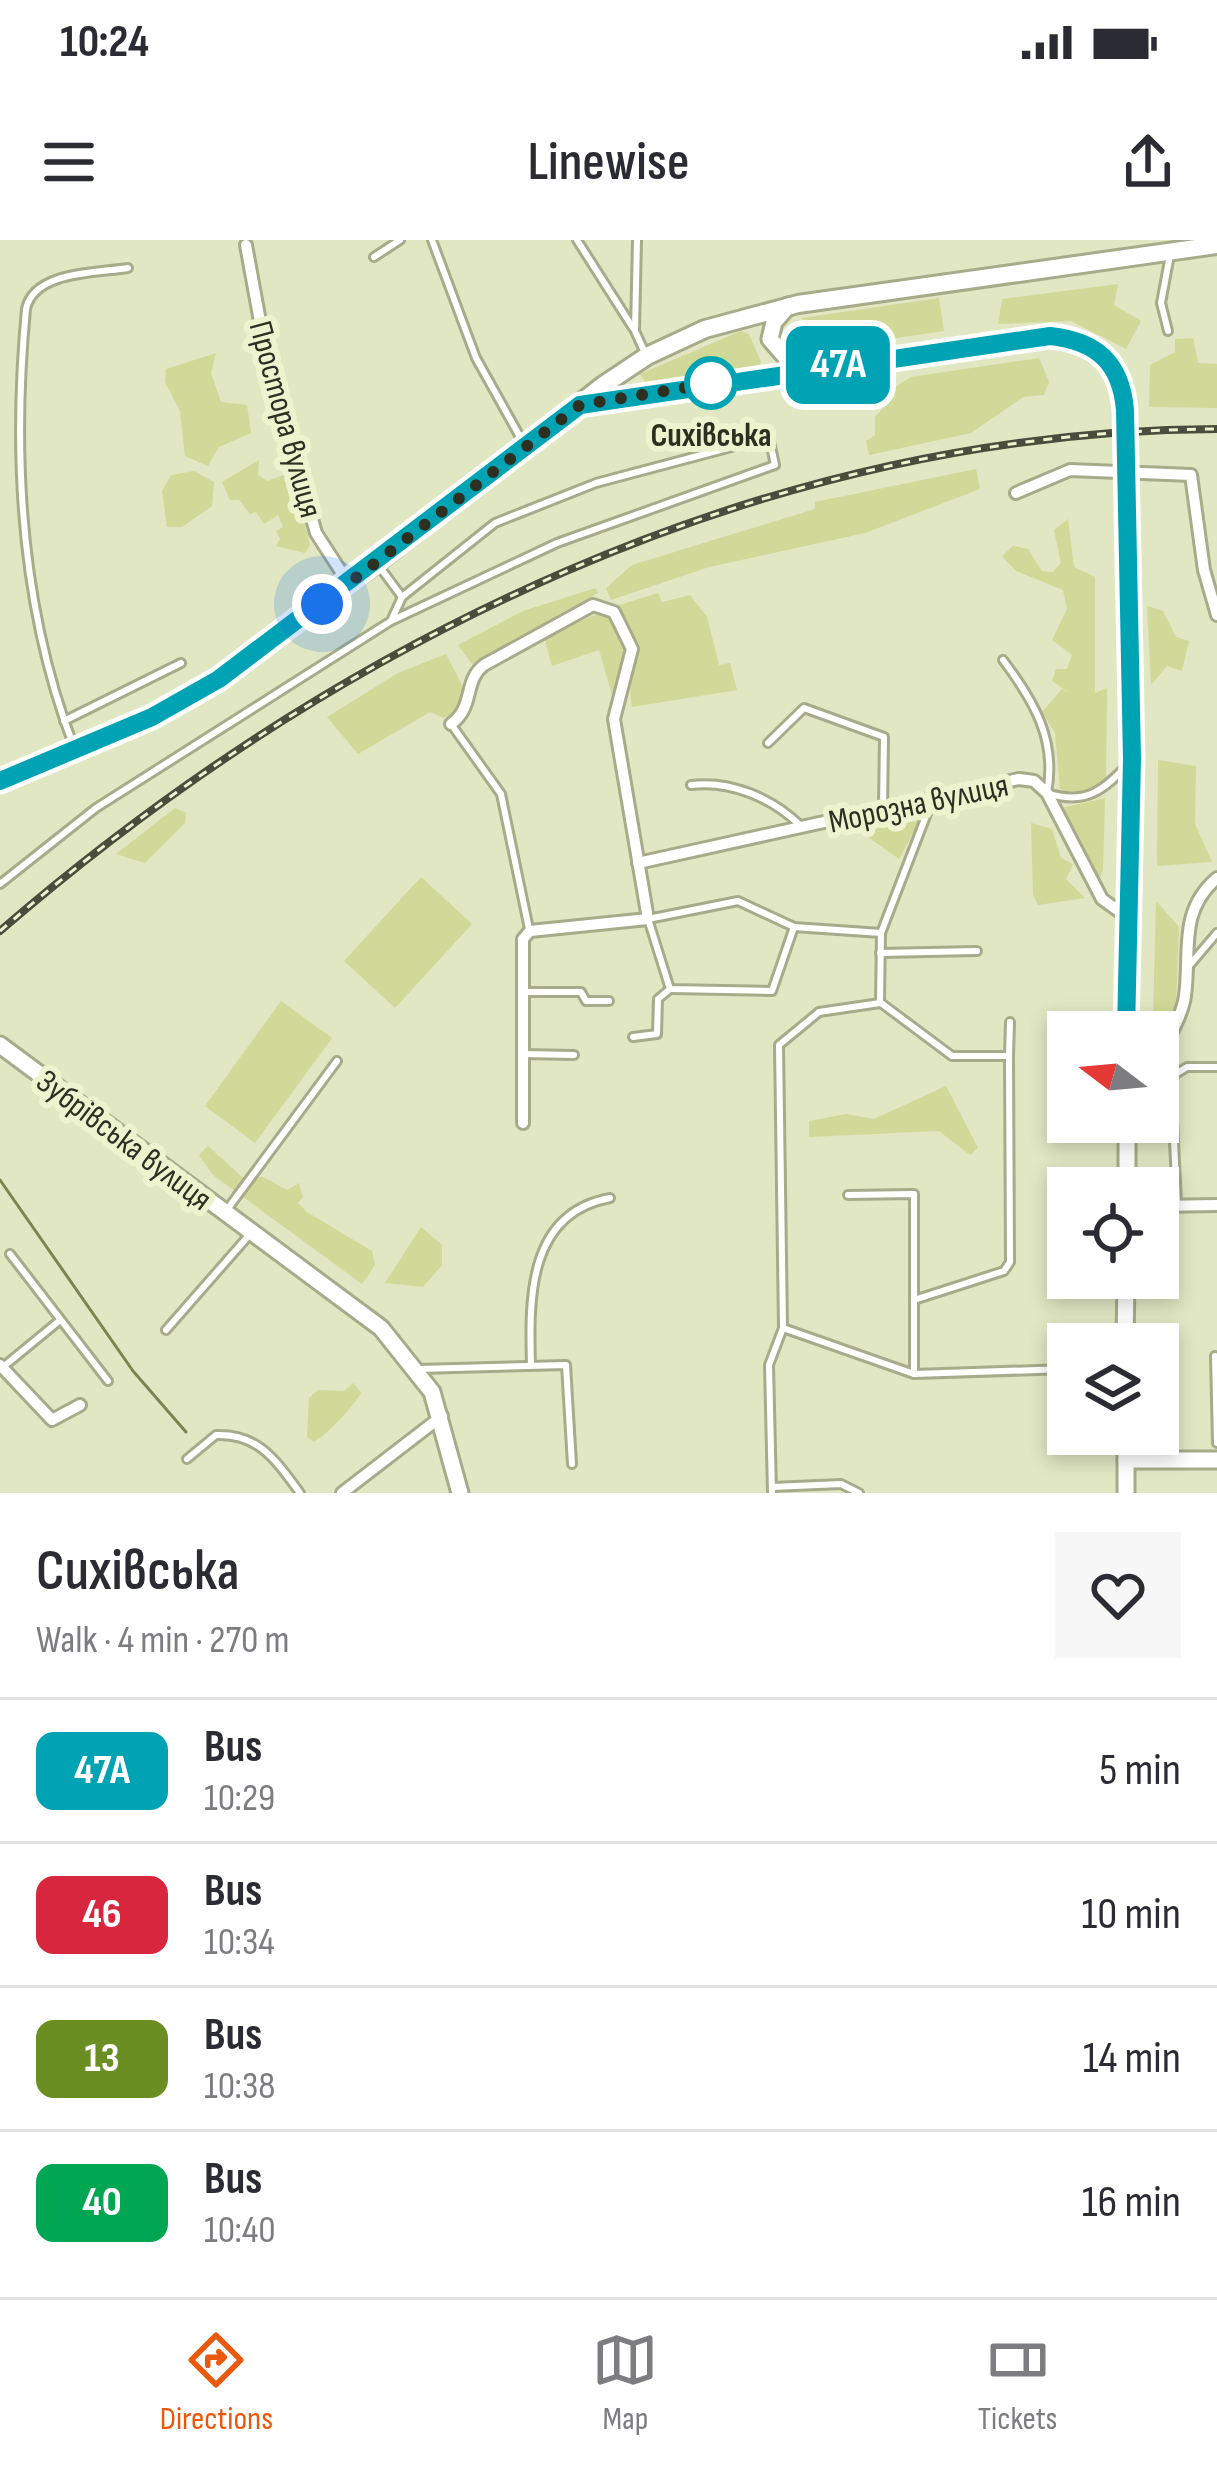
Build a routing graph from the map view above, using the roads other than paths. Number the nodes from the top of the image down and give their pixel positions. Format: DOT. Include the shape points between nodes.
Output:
graph roads {
  1 [pos="400,240"];
  2 [pos="432,240"];
  3 [pos="577,240"];
  4 [pos="638,240"];
  5 [pos="246,245"];
  6 [pos="1217,245"];
  7 [pos="1171,246"];
  8 [pos="374,257"];
  9 [pos="128,268"];
  10 [pos="788,306"];
  11 [pos="635,331"];
  12 [pos="1168,331"];
  13 [pos="647,356"];
  14 [pos="796,369"];
  15 [pos="580,405"];
  16 [pos="526,447"];
  17 [pos="1016,493"];
  18 [pos="377,563"];
  19 [pos="349,584"];
  20 [pos="402,597"];
  21 [pos="1217,614"];
  22 [pos="391,621"];
  23 [pos="1004,660"];
  24 [pos="182,663"];
  25 [pos="64,721"];
  26 [pos="451,724"];
  27 [pos="768,743"];
  28 [pos="76,751"];
  29 [pos="1132,759"];
  30 [pos="0,781"];
  31 [pos="691,785"];
  32 [pos="1048,793"];
  33 [pos="933,799"];
  34 [pos="883,809"];
  35 [pos="801,826"];
  36 [pos="638,863"];
  37 [pos="1217,878"];
  38 [pos="0,884"];
  39 [pos="1127,917"];
  40 [pos="648,920"];
  41 [pos="794,927"];
  42 [pos="530,931"];
  43 [pos="881,933"];
  44 [pos="1217,934"];
  45 [pos="977,951"];
  46 [pos="880,953"];
  47 [pos="1185,970"];
  48 [pos="670,989"];
  49 [pos="523,992"];
  50 [pos="609,1001"];
  51 [pos="880,1003"];
  52 [pos="1126,1011"];
  53 [pos="1179,1013"];
  54 [pos="1010,1022"];
  55 [pos="633,1037"];
  56 [pos="0,1045"];
  57 [pos="523,1054"];
  58 [pos="574,1054"];
  59 [pos="1009,1056"];
  60 [pos="337,1061"];
  61 [pos="1217,1066"];
  62 [pos="523,1123"];
  63 [pos="1176,1167"];
  64 [pos="848,1195"];
  65 [pos="610,1198"];
  66 [pos="1217,1205"];
  67 [pos="1179,1206"];
  68 [pos="224,1214"];
  69 [pos="250,1234"];
  70 [pos="10,1254"];
  71 [pos="914,1300"];
  72 [pos="58,1321"];
  73 [pos="783,1328"];
  74 [pos="166,1330"];
  75 [pos="1215,1356"];
  76 [pos="531,1365"];
  77 [pos="2,1366"];
  78 [pos="418,1369"];
  79 [pos="1047,1370"];
  80 [pos="914,1374"];
  81 [pos="108,1381"];
  82 [pos="80,1405"];
  83 [pos="442,1416"];
  84 [pos="1217,1443"];
  85 [pos="1126,1455"];
  86 [pos="187,1459"];
  87 [pos="1126,1460"];
  88 [pos="1217,1460"];
  89 [pos="572,1464"];
  90 [pos="772,1490"];
  91 [pos="300,1493"];
  92 [pos="342,1493"];
  93 [pos="460,1493"];
  94 [pos="859,1493"];
  95 [pos="1126,1493"];
  1 -- 8 [label="lane"];
  2 -- 16 [label="lane" via="476,358"];
  3 -- 11 [label="lane"];
  4 -- 11 [label="lane"];
  5 -- 19 [label="street, Простора вулиця" via="268,365 316,533"];
  6 -- 7 [label="main road"];
  7 -- 10 [label="main road"];
  7 -- 12 [label="lane" via="1161,303"];
  9 -- 25 [label="lane" via="45,282 26,309 18,413 26,551 41,646"];
  10 -- 13 [label="main road"];
  10 -- 14 [label="main road" via="770,339"];
  11 -- 13 [label="lane"];
  13 -- 15 [label="main road"];
  14 -- 15 [label="main road"];
  14 -- 29 [label="main road, bridge" via="1050,336 1071,338 1111,361 1125,410"];
  15 -- 16 [label="main road"];
  16 -- 18 [label="main road"];
  17 -- 21 [label="street" via="1070,470 1192,475"];
  18 -- 19 [label="main road"];
  18 -- 20 [label="lane"];
  19 -- 28 [label="main road" via="186,699"];
  20 -- 22 [label="lane"];
  20 -- 22 [label="lane" via="495,523 596,483 769,437 775,465 592,529"];
  22 -- 38 [label="lane" via="96,808"];
  23 -- 32 [label="lane" via="1048,737"];
  24 -- 25 [label="lane"];
  25 -- 28 [label="lane"];
  26 -- 36 [label="street" via="467,708 476,671 593,605 614,612 632,649 614,719"];
  26 -- 42 [label="lane" via="501,794"];
  27 -- 34 [label="lane" via="804,708 884,737"];
  28 -- 30 [label="main road"];
  29 -- 32 [label="lane" via="1097,793 1068,800"];
  29 -- 39 [label="main road"];
  31 -- 35 [label="lane" via="734,788 781,806"];
  32 -- 33 [label="street, Морозна вулиця" via="1018,779"];
  32 -- 39 [label="street, Морозна вулиця" via="1102,899"];
  33 -- 34 [label="street, Морозна вулиця"];
  33 -- 43 [label="lane"];
  34 -- 35 [label="street, Морозна вулиця"];
  35 -- 36 [label="street, Морозна вулиця"];
  36 -- 40 [label="street"];
  37 -- 47 [label="street" via="1194,906"];
  39 -- 52 [label="main road"];
  40 -- 41 [label="lane" via="738,901"];
  40 -- 42 [label="street"];
  40 -- 48 [label="lane"];
  41 -- 43 [label="lane"];
  41 -- 48 [label="lane" via="772,992"];
  42 -- 49 [label="street"];
  43 -- 46 [label="lane"];
  44 -- 47 [label="lane"];
  45 -- 46 [label="lane"];
  46 -- 51 [label="lane"];
  47 -- 53 [label="street"];
  48 -- 55 [label="lane" via="658,999 657,1034"];
  49 -- 50 [label="lane"];
  49 -- 57 [label="street"];
  51 -- 59 [label="lane" via="952,1056"];
  51 -- 73 [label="lane" via="819,1012 779,1045"];
  54 -- 59 [label="lane"];
  56 -- 68 [label="main road, Зубрівська вулиця"];
  57 -- 58 [label="lane"];
  57 -- 62 [label="street"];
  59 -- 71 [label="lane" via="1010,1262"];
  60 -- 68 [label="lane"];
  61 -- 63 [label="lane" via="1187,1067 1172,1077"];
  64 -- 71 [label="lane" via="914,1194"];
  65 -- 76 [label="lane" via="574,1210 545,1242 530,1286"];
  66 -- 67 [label="street"];
  68 -- 69 [label="main road, Зубрівська вулиця"];
  69 -- 74 [label="lane"];
  69 -- 78 [label="main road, Зубрівська вулиця" via="381,1328"];
  70 -- 72 [label="lane"];
  71 -- 80 [label="lane"];
  72 -- 77 [label="lane"];
  72 -- 81 [label="lane"];
  73 -- 80 [label="lane"];
  73 -- 90 [label="lane" via="769,1365"];
  75 -- 84 [label="lane"];
  76 -- 78 [label="lane"];
  76 -- 89 [label="lane" via="559,1364 570,1373"];
  77 -- 82 [label="street" via="55,1421"];
  78 -- 83 [label="main road, Зубрівська вулиця"];
  79 -- 80 [label="lane"];
  83 -- 92 [label="street"];
  83 -- 93 [label="main road, Зубрівська вулиця"];
  85 -- 87 [label="main road"];
  86 -- 91 [label="lane" via="216,1435 246,1438 268,1451"];
  87 -- 88 [label="main road"];
  87 -- 95 [label="main road"];
  90 -- 94 [label="lane" via="841,1484"];
}
